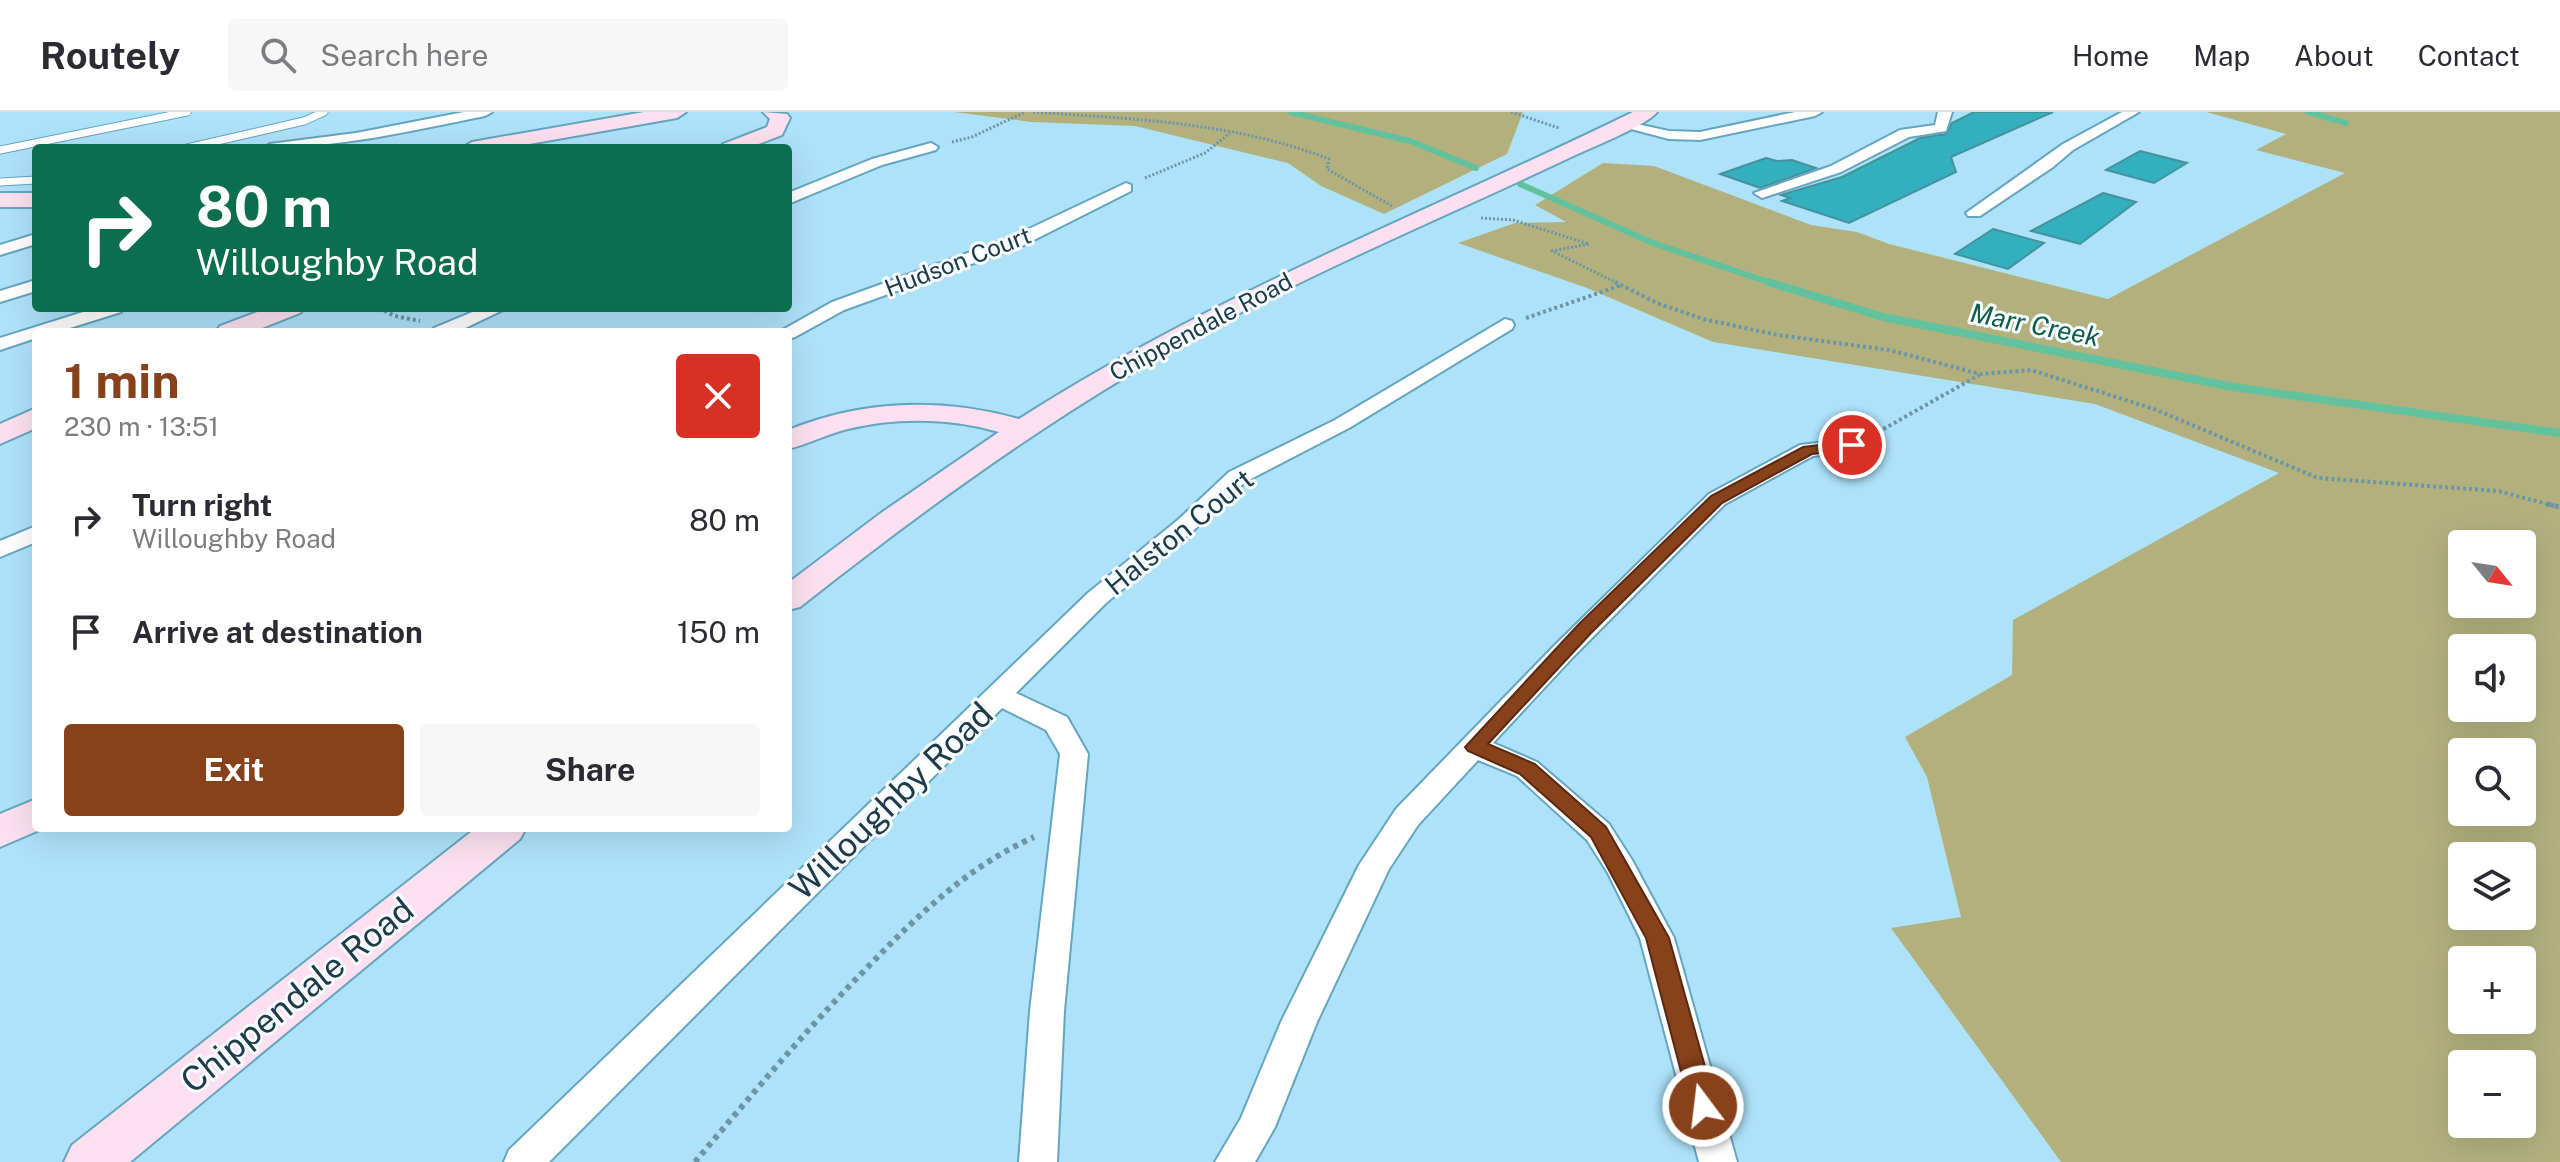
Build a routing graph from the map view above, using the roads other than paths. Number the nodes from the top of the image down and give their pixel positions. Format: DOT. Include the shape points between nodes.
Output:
graph roads {
  1 [pos="187,112"];
  2 [pos="324,112"];
  3 [pos="485,112"];
  4 [pos="677,112"];
  5 [pos="772,112"];
  6 [pos="1648,112"];
  7 [pos="1815,112"];
  8 [pos="1945,112"];
  9 [pos="2132,112"];
  10 [pos="1623,125"];
  11 [pos="204,144"];
  12 [pos="301,144"];
  13 [pos="495,144"];
  14 [pos="741,144"];
  15 [pos="931,147"];
  16 [pos="0,150"];
  17 [pos="32,180"];
  18 [pos="0,182"];
  19 [pos="1126,188"];
  20 [pos="1762,193"];
  21 [pos="792,197"];
  22 [pos="0,200"];
  23 [pos="32,200"];
  24 [pos="1974,213"];
  25 [pos="32,240"];
  26 [pos="0,250"];
  27 [pos="32,286"];
  28 [pos="0,297"];
  29 [pos="102,312"];
  30 [pos="281,312"];
  31 [pos="489,312"];
  32 [pos="1505,325"];
  33 [pos="50,328"];
  34 [pos="239,328"];
  35 [pos="451,328"];
  36 [pos="792,331"];
  37 [pos="32,334"];
  38 [pos="0,344"];
  39 [pos="32,419"];
  40 [pos="1021,429"];
  41 [pos="0,435"];
  42 [pos="792,439"];
  43 [pos="1852,445"];
  44 [pos="32,535"];
  45 [pos="0,550"];
  46 [pos="792,597"];
  47 [pos="1000,696"];
  48 [pos="1475,747"];
  49 [pos="32,816"];
  50 [pos="0,832"];
  51 [pos="500,832"];
  52 [pos="91,1162"];
  53 [pos="523,1162"];
  54 [pos="1038,1162"];
  55 [pos="1234,1162"];
  56 [pos="1718,1162"];
  1 -- 16 [label="lane"];
  2 -- 11 [label="lane"];
  3 -- 12 [label="street"];
  4 -- 13 [label="street"];
  5 -- 14 [label="street" via="780,118 775,131"];
  6 -- 10 [label="street, Chippendale Road"];
  7 -- 10 [label="street" via="1700,136"];
  8 -- 20 [label="street" via="1941,128 1905,133 1836,169"];
  9 -- 24 [label="street" via="2068,147"];
  10 -- 40 [label="street, Chippendale Road" via="1226,310"];
  15 -- 21 [label="street" via="877,162"];
  17 -- 18 [label="lane"];
  19 -- 36 [label="street, Hudson Court" via="1018,241 838,306"];
  22 -- 23 [label="street"];
  25 -- 26 [label="street"];
  27 -- 28 [label="street"];
  29 -- 33 [label="street"];
  30 -- 34 [label="street"];
  31 -- 35 [label="street"];
  32 -- 47 [label="street, Halston Court" via="1342,424 1237,477 1097,598"];
  37 -- 38 [label="street"];
  39 -- 41 [label="street"];
  40 -- 42 [label="street" via="939,412 840,423"];
  40 -- 46 [label="street, Chippendale Road"];
  43 -- 48 [label="street" via="1808,450 1717,499"];
  44 -- 45 [label="street"];
  47 -- 53 [label="street, Willoughby Road"];
  47 -- 54 [label="street, Willoughby Road" via="1057,724 1074,754 1047,1011"];
  48 -- 55 [label="street" via="1407,817 1375,865 1299,1022 1256,1127"];
  48 -- 56 [label="street" via="1527,769 1598,832 1621,868 1657,938"];
  49 -- 50 [label="street"];
  51 -- 52 [label="street, Chippendale Road"];
}
